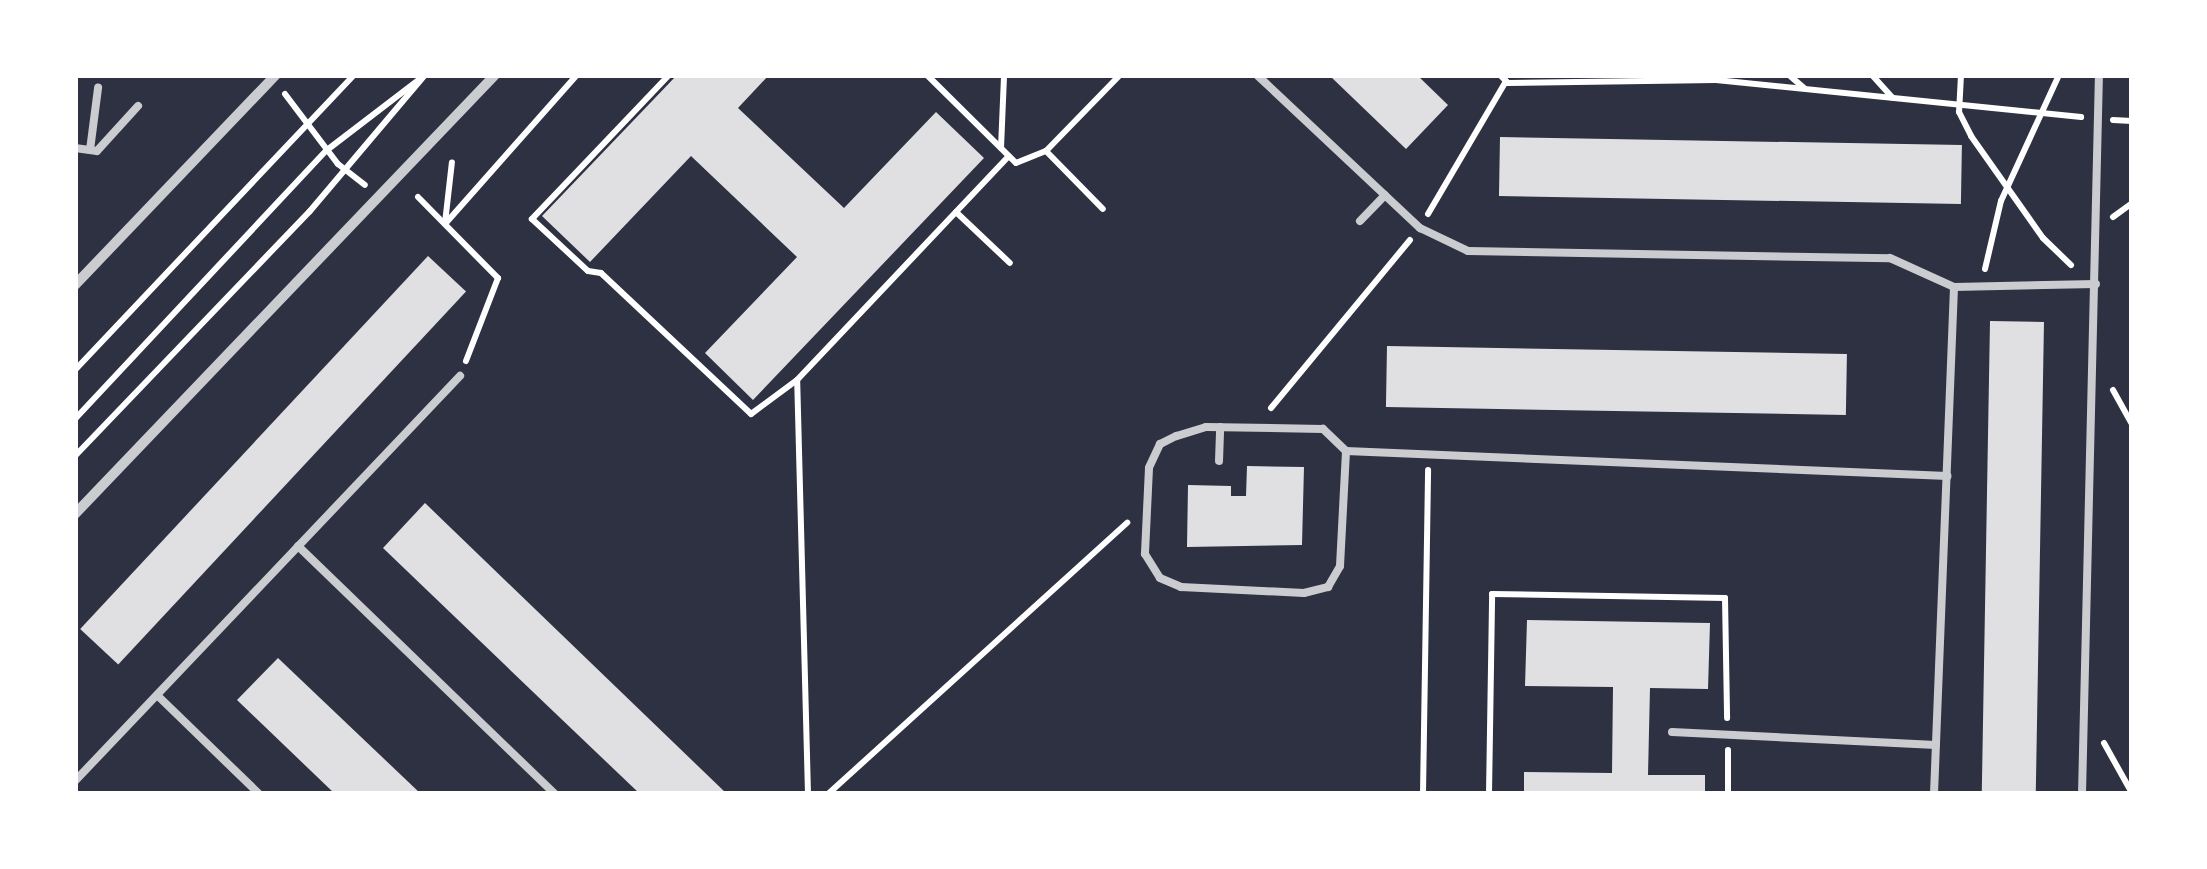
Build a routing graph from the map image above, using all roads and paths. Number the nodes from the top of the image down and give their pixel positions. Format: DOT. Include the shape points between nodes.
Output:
graph roads {
  1 [pos="354,75"];
  2 [pos="495,75"];
  3 [pos="577,75"];
  4 [pos="669,75"];
  5 [pos="926,75"];
  6 [pos="1004,75"];
  7 [pos="1120,75"];
  8 [pos="1257,75"];
  9 [pos="1789,75"];
  10 [pos="1872,75"];
  11 [pos="1961,75"];
  12 [pos="2059,75"];
  13 [pos="2099,75"];
  14 [pos="274,76"];
  15 [pos="1503,78"];
  16 [pos="1698,78"];
  17 [pos="98,88"];
  18 [pos="1805,89"];
  19 [pos="1893,98"];
  20 [pos="1959,105"];
  21 [pos="138,106"];
  22 [pos="2041,113"];
  23 [pos="2098,118"];
  24 [pos="305,120"];
  25 [pos="75,148"];
  26 [pos="1001,148"];
  27 [pos="90,150"];
  28 [pos="327,150"];
  29 [pos="1046,152"];
  30 [pos="1009,156"];
  31 [pos="452,162"];
  32 [pos="346,171"];
  33 [pos="2008,186"];
  34 [pos="1385,195"];
  35 [pos="379,196"];
  36 [pos="418,197"];
  37 [pos="1103,209"];
  38 [pos="956,212"];
  39 [pos="1360,221"];
  40 [pos="445,224"];
  41 [pos="1420,228"];
  42 [pos="1010,262"];
  43 [pos="2096,284"];
  44 [pos="75,285"];
  45 [pos="1980,286"];
  46 [pos="1954,287"];
  47 [pos="75,370"];
  48 [pos="460,376"];
  49 [pos="797,380"];
  50 [pos="75,419"];
  51 [pos="1220,428"];
  52 [pos="1255,428"];
  53 [pos="1346,451"];
  54 [pos="1429,453"];
  55 [pos="75,456"];
  56 [pos="1219,460"];
  57 [pos="1947,476"];
  58 [pos="1147,506"];
  59 [pos="75,514"];
  60 [pos="298,546"];
  61 [pos="157,695"];
  62 [pos="2084,708"];
  63 [pos="1672,732"];
  64 [pos="1729,734"];
  65 [pos="1936,745"];
  66 [pos="75,782"];
  67 [pos="2132,793"];
  68 [pos="259,794"];
  69 [pos="555,794"];
  70 [pos="808,794"];
  71 [pos="828,794"];
  72 [pos="1424,794"];
  73 [pos="1489,794"];
  74 [pos="1728,794"];
  75 [pos="1934,794"];
  76 [pos="2082,794"];
  1 -- 24 [label="path"];
  2 -- 35 [label="street"];
  3 -- 40 [label="path"];
  4 -- 49 [label="path" via="532,218 588,271 601,272 751,414"];
  5 -- 26 [label="path"];
  6 -- 26 [label="path"];
  7 -- 29 [label="path"];
  8 -- 34 [label="lane"];
  9 -- 18 [label="path"];
  10 -- 19 [label="path"];
  11 -- 20 [label="path"];
  12 -- 22 [label="path"];
  13 -- 23 [label="lane"];
  14 -- 24 [label="path"];
  14 -- 44 [label="street"];
  15 -- 16 [label="path"];
  15 -- 41 [label="path"];
  16 -- 18 [label="path"];
  17 -- 27 [label="lane"];
  18 -- 19 [label="path"];
  19 -- 20 [label="path"];
  20 -- 22 [label="path"];
  20 -- 33 [label="path" via="1971,136"];
  21 -- 27 [label="lane"];
  22 -- 23 [label="path"];
  22 -- 33 [label="path"];
  23 -- 43 [label="lane"];
  24 -- 28 [label="path"];
  24 -- 47 [label="path" via="263,174"];
  25 -- 27 [label="lane"];
  26 -- 30 [label="path"];
  28 -- 32 [label="path"];
  28 -- 32 [label="path" via="425,75"];
  28 -- 50 [label="path"];
  29 -- 30 [label="path" via="1016,162"];
  29 -- 37 [label="path"];
  30 -- 38 [label="path"];
  31 -- 40 [label="path"];
  32 -- 35 [label="path"];
  32 -- 55 [label="path"];
  33 -- 43 [label="path" via="2052,249"];
  33 -- 45 [label="path"];
  34 -- 39 [label="lane"];
  34 -- 41 [label="lane"];
  35 -- 59 [label="street"];
  36 -- 40 [label="path"];
  38 -- 42 [label="path"];
  38 -- 49 [label="path"];
  40 -- 48 [label="path" via="498,278"];
  41 -- 46 [label="lane" via="1468,251 1890,258"];
  41 -- 52 [label="path"];
  43 -- 45 [label="lane"];
  43 -- 62 [label="lane"];
  45 -- 46 [label="lane"];
  46 -- 57 [label="lane"];
  48 -- 60 [label="lane"];
  49 -- 70 [label="path"];
  51 -- 52 [label="lane"];
  51 -- 56 [label="lane"];
  51 -- 58 [label="lane" via="1160,444 1149,468"];
  52 -- 53 [label="lane" via="1322,429"];
  53 -- 54 [label="lane"];
  53 -- 58 [label="lane" via="1340,566 1328,587 1304,593 1181,587 1160,578 1145,554"];
  54 -- 57 [label="lane"];
  54 -- 72 [label="path"];
  57 -- 65 [label="lane"];
  58 -- 71 [label="path"];
  60 -- 61 [label="lane"];
  60 -- 69 [label="lane"];
  61 -- 66 [label="lane"];
  61 -- 68 [label="lane"];
  62 -- 67 [label="path"];
  62 -- 76 [label="lane"];
  63 -- 64 [label="lane"];
  64 -- 65 [label="lane"];
  64 -- 73 [label="path" via="1725,598 1492,594"];
  64 -- 74 [label="path"];
  65 -- 75 [label="lane"];
}
